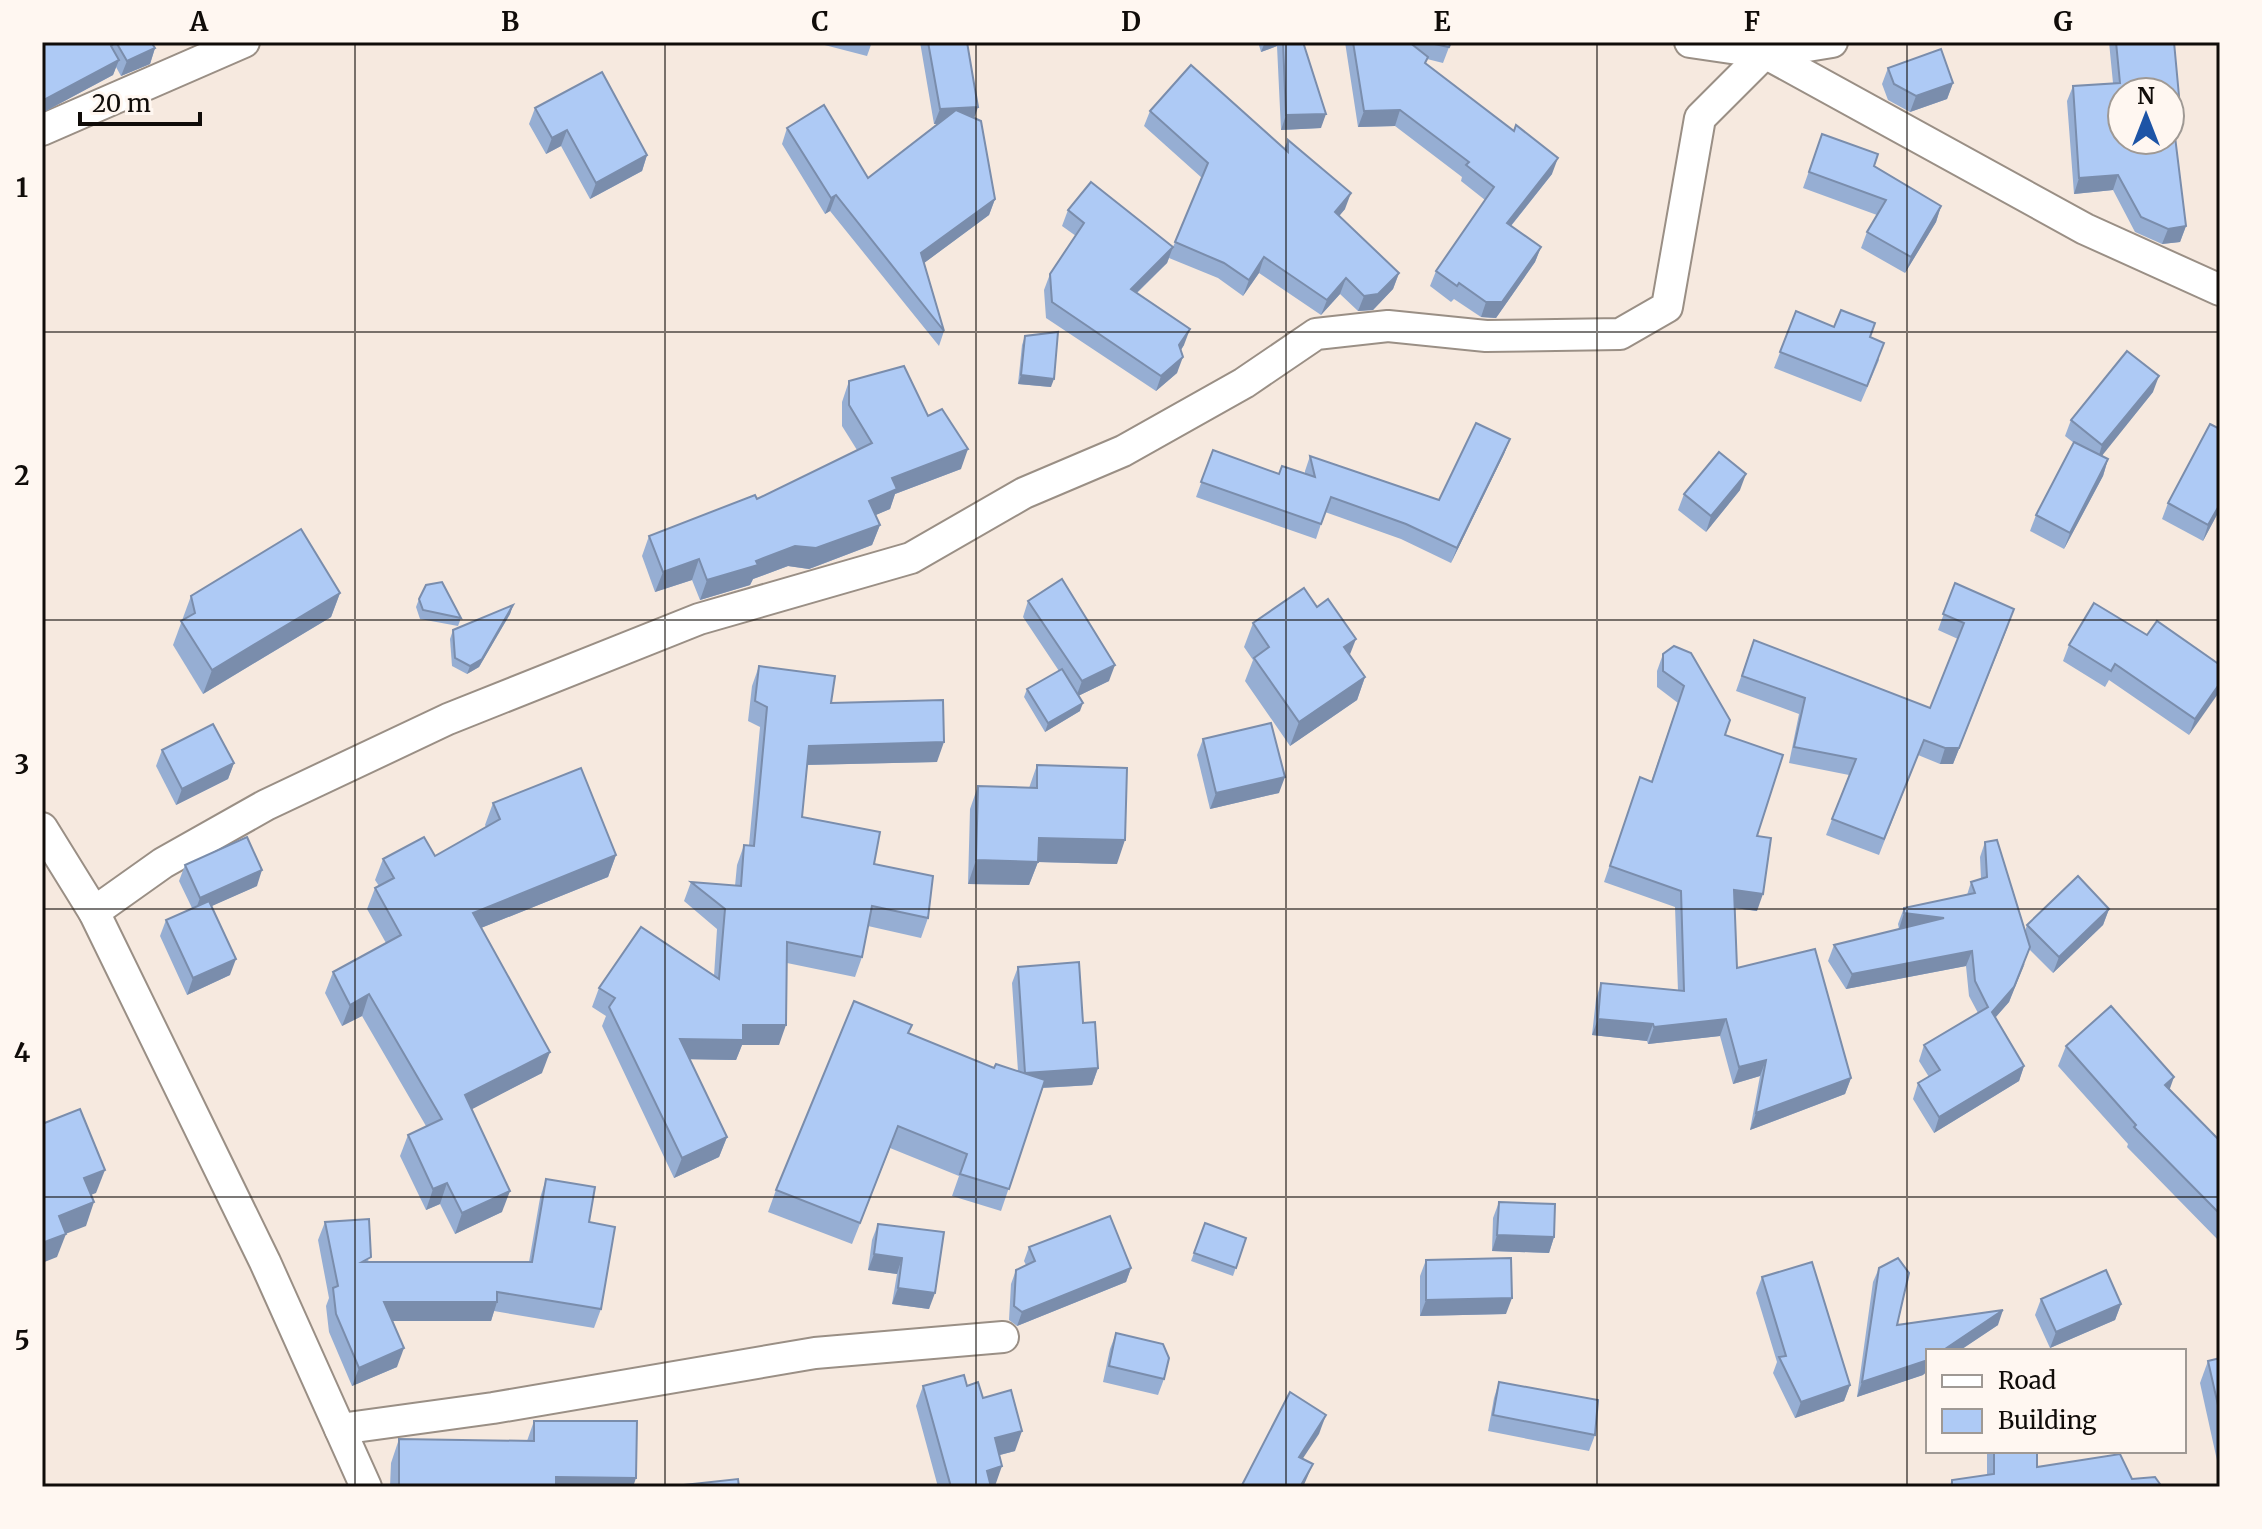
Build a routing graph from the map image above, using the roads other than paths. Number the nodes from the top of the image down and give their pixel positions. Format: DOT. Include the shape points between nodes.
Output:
graph roads {
  1 [pos="244,42"];
  2 [pos="1690,42"];
  3 [pos="1832,42"];
  4 [pos="1764,48"];
  5 [pos="42,130"];
  6 [pos="2220,290"];
  7 [pos="42,828"];
  8 [pos="94,912"];
  9 [pos="1003,1337"];
  10 [pos="340,1429"];
  11 [pos="366,1487"];
  1 -- 5 [label="street"];
  2 -- 4 [label="street"];
  3 -- 4 [label="street"];
  4 -- 6 [label="street" via="2085,229"];
  4 -- 8 [label="street" via="1700,118 1667,307 1620,334 1486,336 1388,326 1316,334 1244,383 1123,451 1024,493 911,558 699,619 448,719 266,805 163,863"];
  7 -- 8 [label="street"];
  8 -- 10 [label="street" via="265,1262"];
  9 -- 10 [label="street" via="815,1353"];
  10 -- 11 [label="street"];
}
